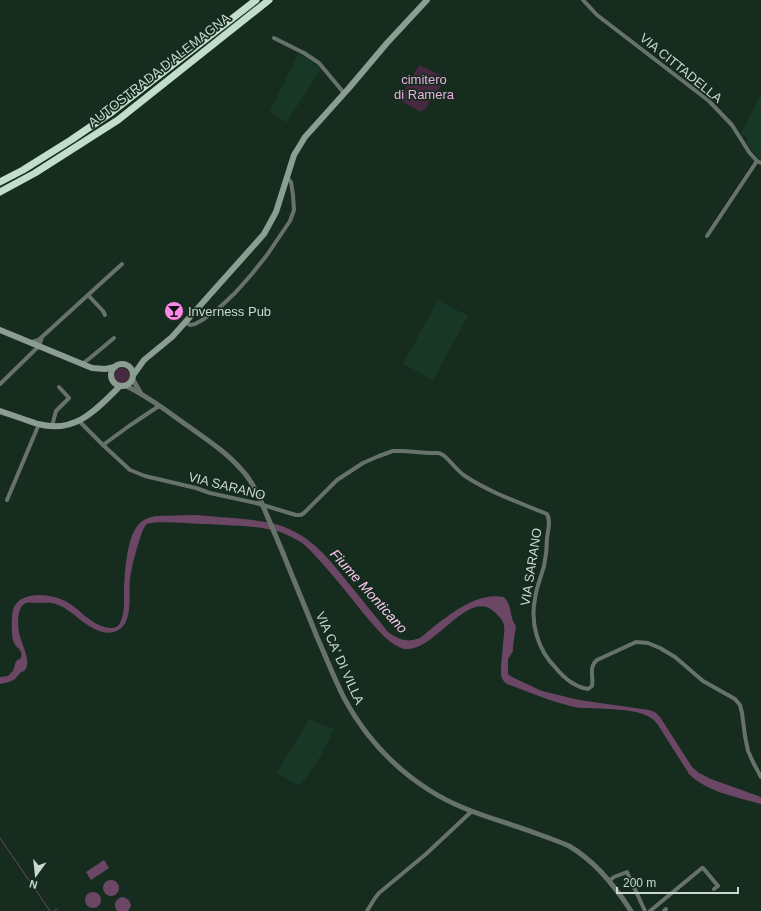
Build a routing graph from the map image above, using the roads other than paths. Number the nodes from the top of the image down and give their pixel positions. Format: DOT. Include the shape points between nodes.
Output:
graph roads {
  1 [pos="256,0"];
  2 [pos="269,0"];
  3 [pos="427,0"];
  4 [pos="583,0"];
  5 [pos="274,38"];
  6 [pos="344,93"];
  7 [pos="759,162"];
  8 [pos="287,178"];
  9 [pos="0,182"];
  10 [pos="0,192"];
  11 [pos="707,236"];
  12 [pos="122,264"];
  13 [pos="88,295"];
  14 [pos="105,315"];
  15 [pos="185,322"];
  16 [pos="0,330"];
  17 [pos="43,336"];
  18 [pos="114,338"];
  19 [pos="32,342"];
  20 [pos="39,346"];
  21 [pos="144,360"];
  22 [pos="85,365"];
  23 [pos="128,366"];
  24 [pos="114,367"];
  25 [pos="133,377"];
  26 [pos="0,384"];
  27 [pos="123,386"];
  28 [pos="59,387"];
  29 [pos="140,392"];
  30 [pos="159,406"];
  31 [pos="0,411"];
  32 [pos="79,421"];
  33 [pos="39,424"];
  34 [pos="52,426"];
  35 [pos="103,445"];
  36 [pos="7,500"];
  37 [pos="761,777"];
  38 [pos="472,811"];
  39 [pos="609,881"];
  40 [pos="722,890"];
  41 [pos="366,911"];
  42 [pos="631,911"];
  43 [pos="645,911"];
  44 [pos="650,911"];
  1 -- 9 [label="highway, AUTOSTRADA D'ALEMAGNA" via="112,112 72,140"];
  2 -- 10 [label="highway, AUTOSTRADA D'ALEMAGNA" via="118,120 35,174"];
  3 -- 6 [label="main road"];
  4 -- 7 [label="street, VIA CITTADELLA" via="597,15 709,101 732,125"];
  5 -- 6 [label="street" via="319,63"];
  6 -- 8 [label="main road" via="305,136 294,156"];
  7 -- 11 [label="street, VIA CITTADELLA"];
  8 -- 15 [label="main road" via="276,212 264,234"];
  8 -- 15 [label="street" via="291,182 294,213 278,239 242,286 219,308 195,324"];
  12 -- 13 [label="street"];
  13 -- 14 [label="street"];
  13 -- 17 [label="street"];
  15 -- 21 [label="main road"];
  16 -- 19 [label="main road"];
  17 -- 19 [label="street"];
  17 -- 20 [label="street"];
  18 -- 22 [label="street"];
  19 -- 20 [label="main road"];
  20 -- 22 [label="main road"];
  20 -- 26 [label="street"];
  21 -- 23 [label="main road"];
  21 -- 25 [label="main road"];
  22 -- 24 [label="main road" via="101,370"];
  23 -- 24 [label="main road" via="121,364"];
  23 -- 25 [label="main road"];
  24 -- 27 [label="main road" via="111,373 112,380 116,385"];
  25 -- 27 [label="main road" via="131,382"];
  25 -- 29 [label="street"];
  27 -- 29 [label="street"];
  27 -- 32 [label="main road"];
  28 -- 34 [label="street" via="69,398 56,411"];
  29 -- 30 [label="street, VIA CA' DI VILLA"];
  30 -- 35 [label="street"];
  30 -- 38 [label="street, VIA CA' DI VILLA, bridge" via="229,457 245,473 260,499 338,687 368,735 388,758 429,790"];
  31 -- 33 [label="main road"];
  32 -- 34 [label="main road"];
  32 -- 35 [label="street, VIA SARANO"];
  33 -- 34 [label="main road"];
  33 -- 36 [label="street"];
  35 -- 37 [label="street, VIA SARANO" via="130,470 145,476 296,515 304,514 337,480 379,456 393,451 443,455 464,476 547,514 549,519 544,565 534,600 536,632 547,660 572,682 588,689 592,686 592,664 597,660 636,642 660,648 740,705 748,751"];
  38 -- 39 [label="street, VIA CA' DI VILLA" via="568,846 587,858"];
  38 -- 41 [label="street" via="379,893"];
  39 -- 42 [label="street, VIA CA' DI VILLA"];
  39 -- 43 [label="street" via="627,872"];
  40 -- 44 [label="street" via="716,887 702,868"];
}
